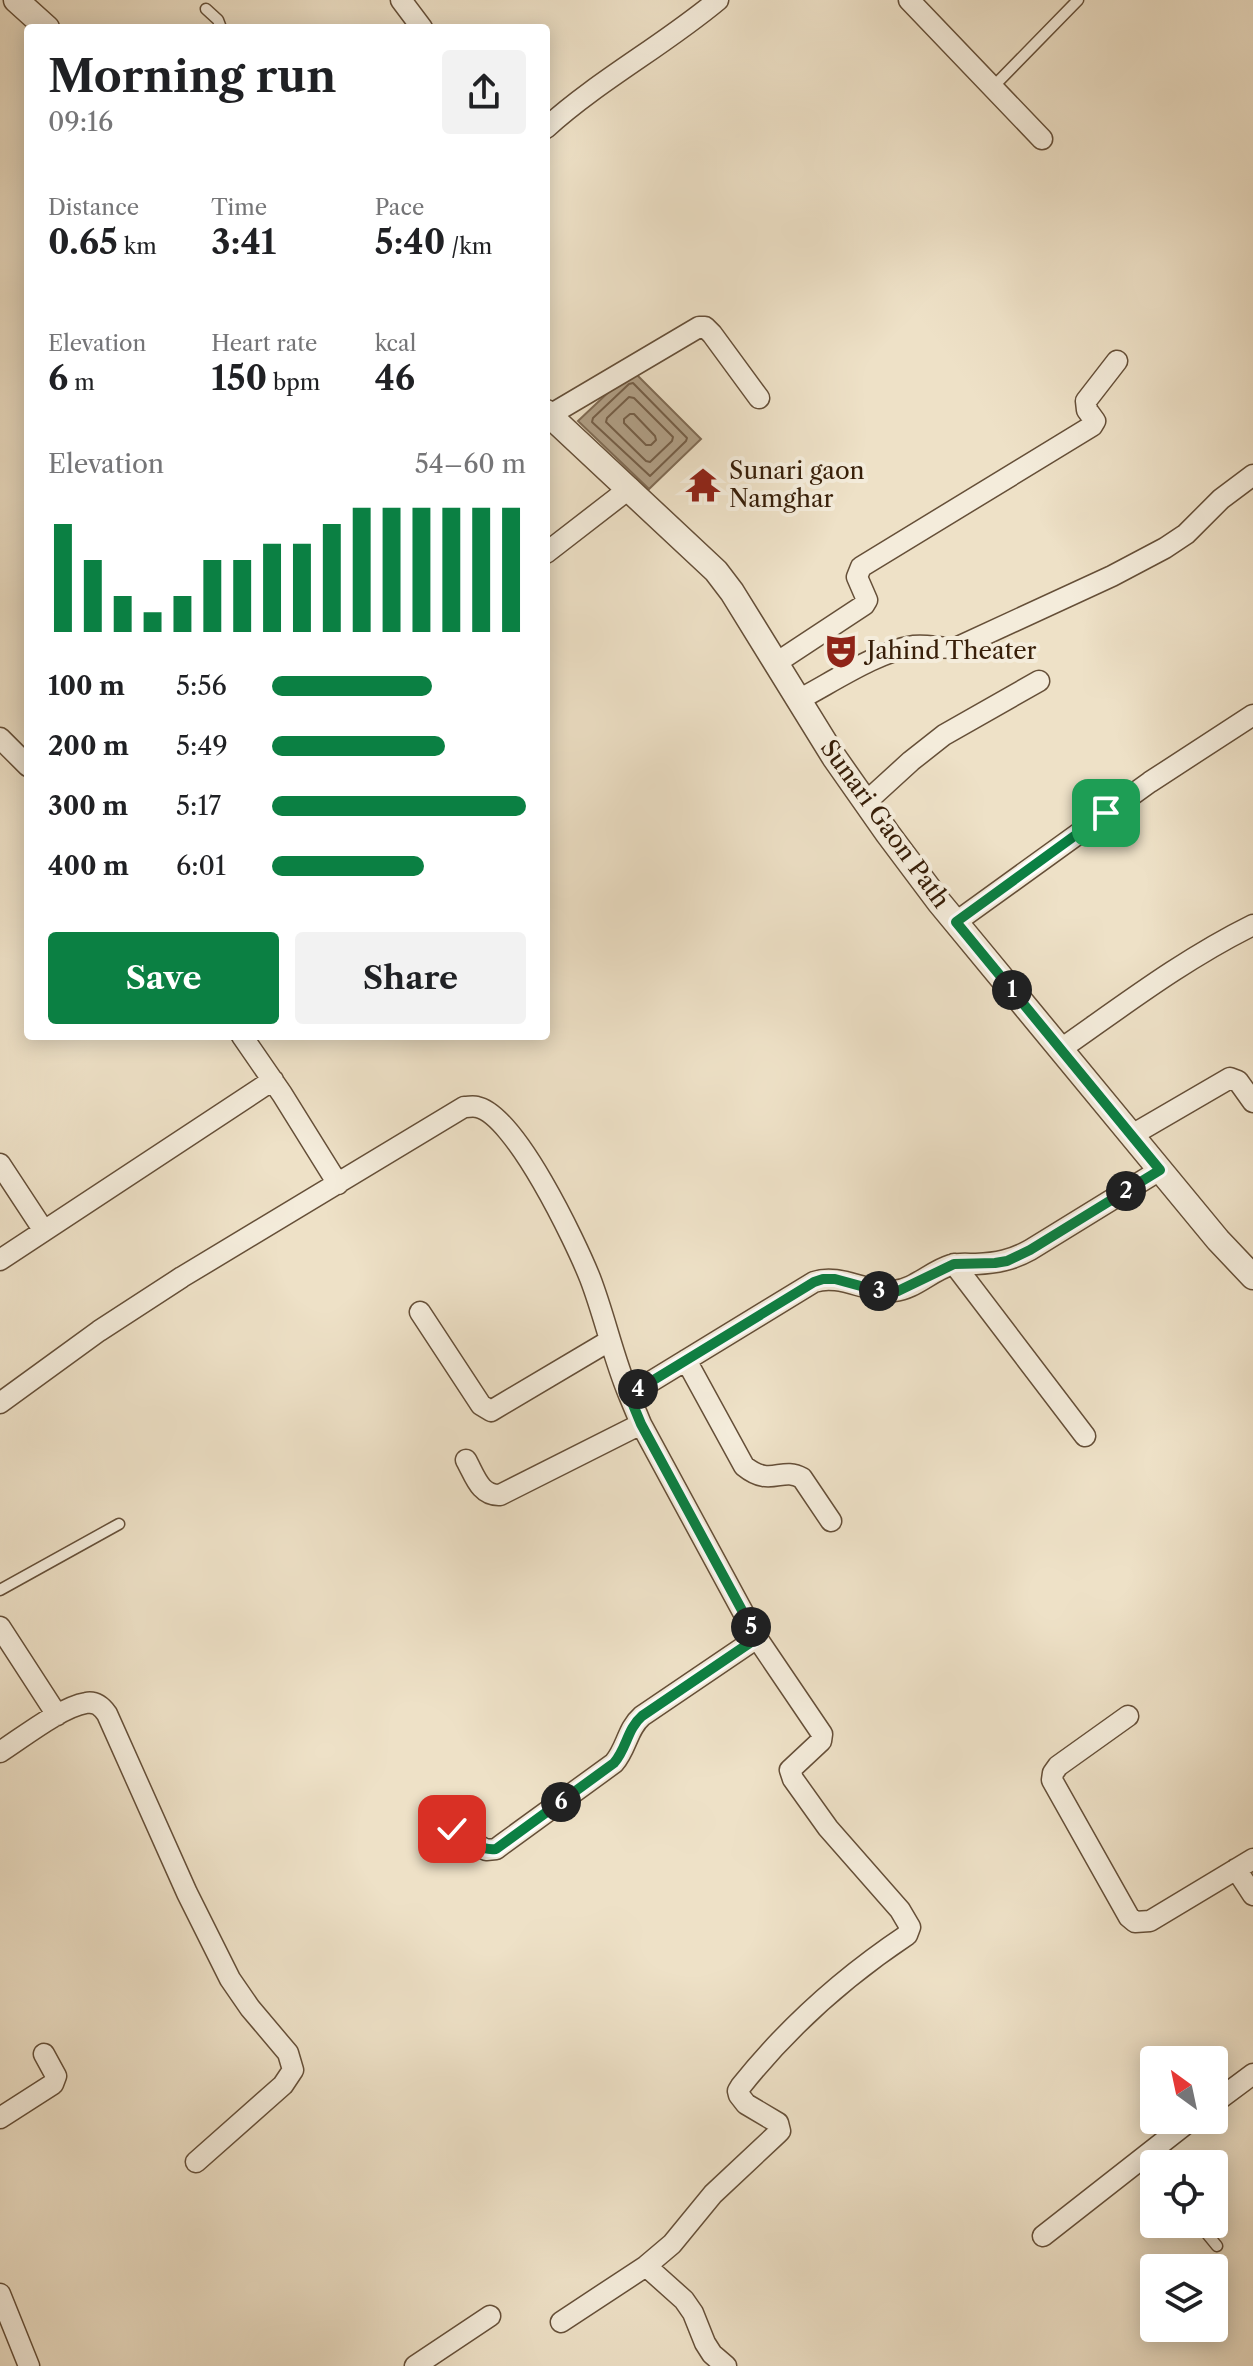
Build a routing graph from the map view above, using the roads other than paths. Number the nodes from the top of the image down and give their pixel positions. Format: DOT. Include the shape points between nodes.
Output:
graph roads {
  1 [pos="16,0"];
  2 [pos="401,0"];
  3 [pos="718,0"];
  4 [pos="909,0"];
  5 [pos="1078,0"];
  6 [pos="206,9"];
  7 [pos="43,24"];
  8 [pos="220,24"];
  9 [pos="419,24"];
  10 [pos="992,88"];
  11 [pos="550,125"];
  12 [pos="1042,139"];
  13 [pos="1117,361"];
  14 [pos="759,398"];
  15 [pos="550,413"];
  16 [pos="550,416"];
  17 [pos="1253,475"];
  18 [pos="630,488"];
  19 [pos="550,550"];
  20 [pos="776,663"];
  21 [pos="1039,681"];
  22 [pos="798,700"];
  23 [pos="1253,715"];
  24 [pos="0,738"];
  25 [pos="24,762"];
  26 [pos="865,803"];
  27 [pos="956,922"];
  28 [pos="1253,925"];
  29 [pos="245,1040"];
  30 [pos="1061,1049"];
  31 [pos="273,1080"];
  32 [pos="1253,1102"];
  33 [pos="1132,1135"];
  34 [pos="0,1164"];
  35 [pos="1160,1170"];
  36 [pos="338,1184"];
  37 [pos="44,1231"];
  38 [pos="0,1260"];
  39 [pos="954,1264"];
  40 [pos="1253,1277"];
  41 [pos="420,1312"];
  42 [pos="609,1341"];
  43 [pos="686,1360"];
  44 [pos="629,1395"];
  45 [pos="0,1403"];
  46 [pos="641,1424"];
  47 [pos="1085,1436"];
  48 [pos="466,1460"];
  49 [pos="831,1521"];
  50 [pos="119,1524"];
  51 [pos="0,1590"];
  52 [pos="0,1627"];
  53 [pos="757,1638"];
  54 [pos="57,1715"];
  55 [pos="1128,1716"];
  56 [pos="0,1752"];
  57 [pos="452,1829"];
  58 [pos="1245,1864"];
  59 [pos="1253,1895"];
  60 [pos="44,2054"];
  61 [pos="1253,2074"];
  62 [pos="1228,2093"];
  63 [pos="0,2118"];
  64 [pos="1177,2134"];
  65 [pos="1162,2150"];
  66 [pos="196,2162"];
  67 [pos="1140,2169"];
  68 [pos="1043,2236"];
  69 [pos="1210,2238"];
  70 [pos="1217,2246"];
  71 [pos="646,2266"];
  72 [pos="0,2294"];
  73 [pos="490,2316"];
  74 [pos="561,2322"];
  75 [pos="29,2366"];
  76 [pos="415,2366"];
  77 [pos="726,2366"];
  1 -- 7 [label="street"];
  2 -- 9 [label="street"];
  3 -- 11 [label="street"];
  4 -- 10 [label="street"];
  5 -- 10 [label="lane"];
  6 -- 8 [label="lane"];
  10 -- 12 [label="street"];
  13 -- 20 [label="street" via="1086,401 1095,421 1092,426 861,567 857,577 867,596 864,605"];
  14 -- 15 [label="street" via="712,334 699,327"];
  16 -- 18 [label="street, Sunari Gaon Path"];
  17 -- 22 [label="street" via="1186,534 1112,576 958,647 895,650"];
  18 -- 19 [label="street"];
  18 -- 20 [label="street, Sunari Gaon Path" via="716,571"];
  20 -- 22 [label="street, Sunari Gaon Path"];
  21 -- 26 [label="street" via="944,735"];
  22 -- 26 [label="street, Sunari Gaon Path"];
  23 -- 27 [label="street"];
  24 -- 25 [label="street"];
  26 -- 27 [label="street, Sunari Gaon Path"];
  27 -- 30 [label="street, Sunari Gaon Path"];
  28 -- 30 [label="street" via="1207,948"];
  29 -- 31 [label="street"];
  30 -- 33 [label="street, Sunari Gaon Path"];
  31 -- 36 [label="street"];
  31 -- 37 [label="street"];
  32 -- 33 [label="street" via="1230,1078"];
  33 -- 35 [label="street, Sunari Gaon Path"];
  34 -- 37 [label="street"];
  35 -- 39 [label="street" via="1019,1255 995,1263"];
  35 -- 40 [label="street, Sunari Gaon Path"];
  36 -- 42 [label="street" via="464,1107 490,1113 534,1166 569,1230"];
  36 -- 45 [label="street" via="182,1277"];
  37 -- 38 [label="street"];
  39 -- 43 [label="street" via="898,1291 835,1279 814,1282"];
  39 -- 47 [label="street"];
  41 -- 42 [label="street" via="481,1405 491,1411"];
  42 -- 44 [label="street"];
  43 -- 44 [label="street"];
  43 -- 49 [label="street" via="744,1466 765,1477 802,1478"];
  44 -- 46 [label="street"];
  46 -- 48 [label="street" via="500,1495 483,1491"];
  46 -- 53 [label="street"];
  50 -- 51 [label="lane"];
  52 -- 54 [label="street"];
  53 -- 57 [label="street" via="633,1723 614,1763 496,1849 479,1847"];
  53 -- 71 [label="street" via="822,1734 790,1775 828,1828 900,1910 909,1931 770,2049 738,2091 742,2100 775,2120 780,2131"];
  54 -- 56 [label="street"];
  54 -- 66 [label="street" via="86,1703 97,1704 107,1714 230,1979 292,2062 283,2085"];
  55 -- 58 [label="street" via="1058,1766 1052,1780 1123,1911 1135,1922 1150,1921"];
  58 -- 59 [label="street"];
  60 -- 63 [label="street" via="56,2076 53,2084"];
  61 -- 62 [label="street"];
  64 -- 65 [label="street"];
  67 -- 68 [label="street"];
  69 -- 70 [label="lane"];
  71 -- 74 [label="street"];
  71 -- 77 [label="street" via="684,2300 705,2343"];
  72 -- 75 [label="street"];
  73 -- 76 [label="street"];
}
